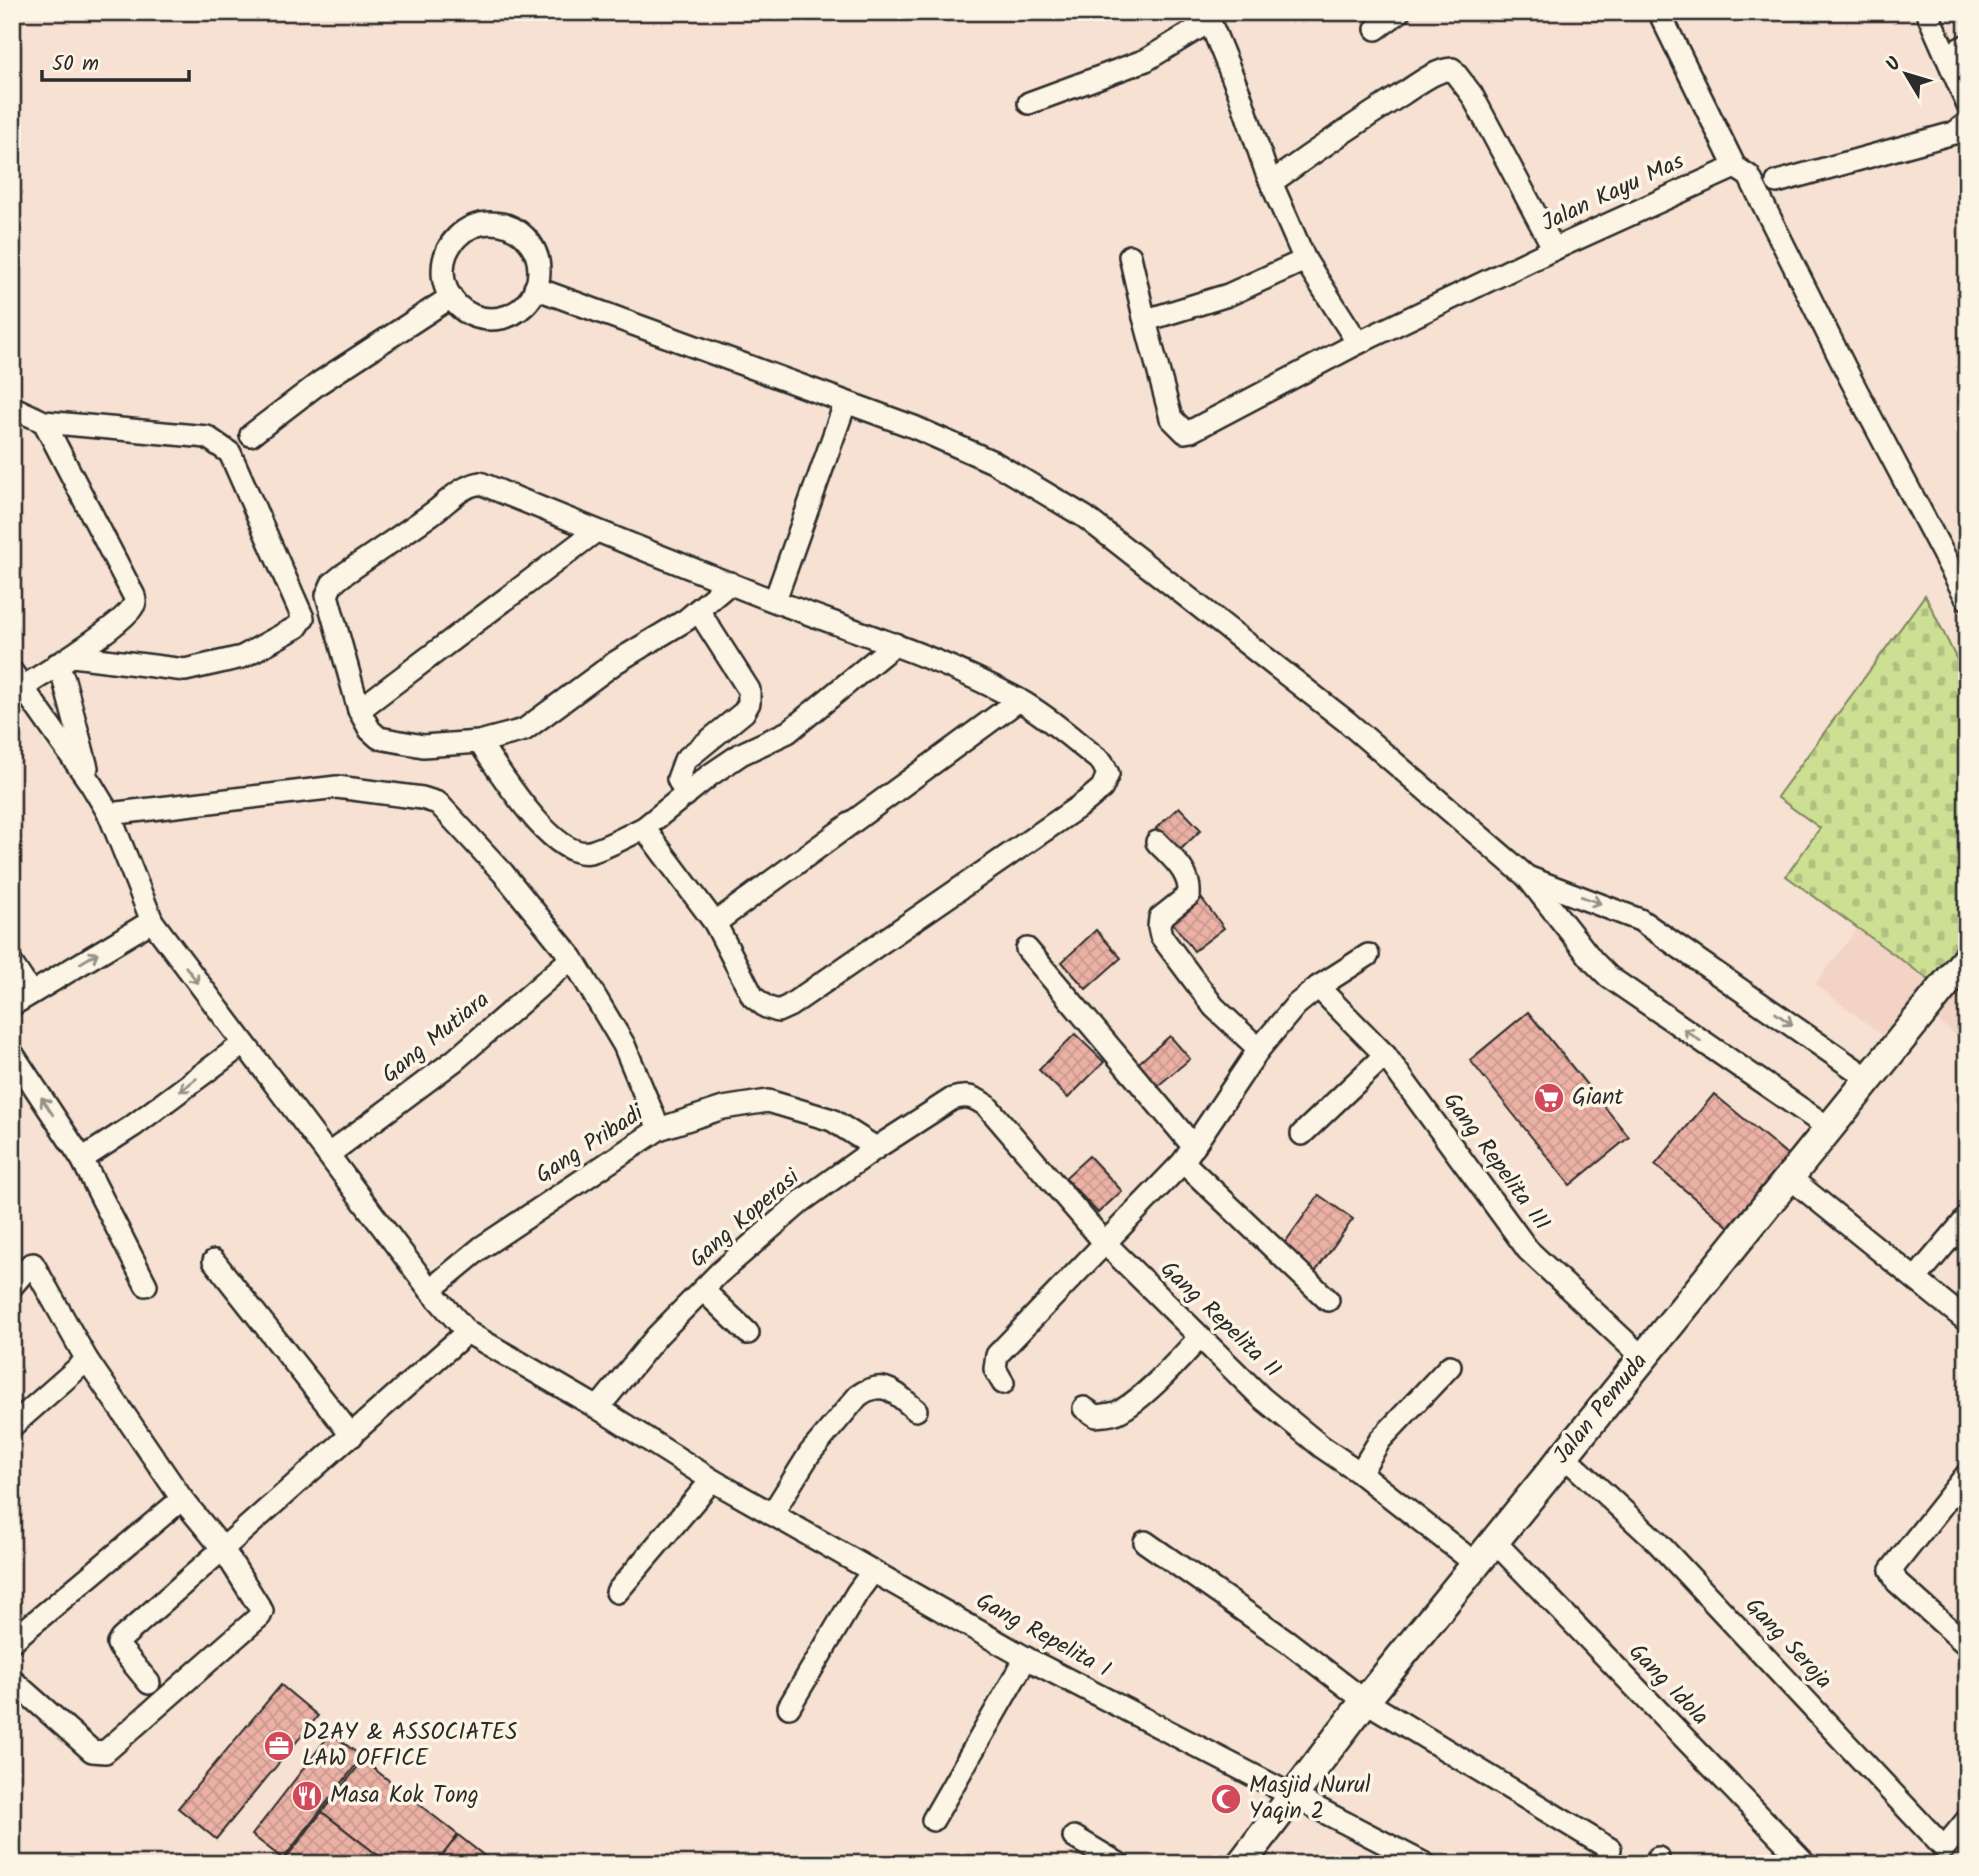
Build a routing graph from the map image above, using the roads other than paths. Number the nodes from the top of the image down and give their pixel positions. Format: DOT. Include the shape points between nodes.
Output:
graph roads {
  1 [pos="1399,12"];
  2 [pos="1659,12"];
  3 [pos="1927,12"];
  4 [pos="1208,17"];
  5 [pos="1376,29"];
  6 [pos="1967,45"];
  7 [pos="1946,56"];
  8 [pos="1029,103"];
  9 [pos="1967,103"];
  10 [pos="1967,123"];
  11 [pos="1735,167"];
  12 [pos="1272,182"];
  13 [pos="1777,182"];
  14 [pos="1554,249"];
  15 [pos="1130,256"];
  16 [pos="1305,260"];
  17 [pos="535,288"];
  18 [pos="451,297"];
  19 [pos="1143,317"];
  20 [pos="1358,343"];
  21 [pos="845,404"];
  22 [pos="12,407"];
  23 [pos="44,422"];
  24 [pos="251,435"];
  25 [pos="596,531"];
  26 [pos="730,583"];
  27 [pos="1967,599"];
  28 [pos="775,600"];
  29 [pos="698,610"];
  30 [pos="895,644"];
  31 [pos="65,660"];
  32 [pos="16,684"];
  33 [pos="1019,700"];
  34 [pos="359,710"];
  35 [pos="479,742"];
  36 [pos="91,783"];
  37 [pos="686,795"];
  38 [pos="109,814"];
  39 [pos="645,828"];
  40 [pos="1157,842"];
  41 [pos="1527,877"];
  42 [pos="152,921"];
  43 [pos="715,923"];
  44 [pos="1027,949"];
  45 [pos="1368,955"];
  46 [pos="572,958"];
  47 [pos="1967,958"];
  48 [pos="12,964"];
  49 [pos="1318,987"];
  50 [pos="31,993"];
  51 [pos="12,1005"];
  52 [pos="243,1044"];
  53 [pos="1259,1049"];
  54 [pos="12,1053"];
  55 [pos="1385,1055"];
  56 [pos="1869,1079"];
  57 [pos="952,1099"];
  58 [pos="1829,1128"];
  59 [pos="659,1129"];
  60 [pos="1302,1134"];
  61 [pos="876,1148"];
  62 [pos="329,1154"];
  63 [pos="1189,1155"];
  64 [pos="82,1159"];
  65 [pos="1789,1177"];
  66 [pos="1967,1218"];
  67 [pos="1104,1242"];
  68 [pos="214,1261"];
  69 [pos="1916,1278"];
  70 [pos="146,1285"];
  71 [pos="12,1286"];
  72 [pos="430,1290"];
  73 [pos="703,1290"];
  74 [pos="1328,1300"];
  75 [pos="1967,1321"];
  76 [pos="467,1332"];
  77 [pos="748,1333"];
  78 [pos="1199,1338"];
  79 [pos="1643,1358"];
  80 [pos="87,1360"];
  81 [pos="1450,1366"];
  82 [pos="1003,1383"];
  83 [pos="598,1408"];
  84 [pos="1084,1408"];
  85 [pos="916,1410"];
  86 [pos="12,1426"];
  87 [pos="352,1436"];
  88 [pos="1564,1455"];
  89 [pos="1360,1473"];
  90 [pos="1967,1474"];
  91 [pos="712,1480"];
  92 [pos="182,1499"];
  93 [pos="772,1514"];
  94 [pos="1145,1542"];
  95 [pos="1494,1542"];
  96 [pos="223,1549"];
  97 [pos="1476,1563"];
  98 [pos="873,1571"];
  99 [pos="617,1592"];
  100 [pos="12,1641"];
  101 [pos="1967,1645"];
  102 [pos="1026,1658"];
  103 [pos="12,1680"];
  104 [pos="149,1683"];
  105 [pos="1365,1701"];
  106 [pos="789,1707"];
  107 [pos="1293,1798"];
  108 [pos="933,1820"];
  109 [pos="1967,1820"];
  110 [pos="1074,1837"];
  111 [pos="1610,1849"];
  112 [pos="1393,1856"];
  113 [pos="1119,1864"];
  114 [pos="1241,1864"];
  115 [pos="1425,1864"];
  116 [pos="1806,1864"];
  1 -- 5 [label="street"];
  2 -- 11 [label="street"];
  3 -- 7 [label="street"];
  4 -- 8 [label="street" via="1146,60"];
  4 -- 12 [label="street"];
  6 -- 7 [label="street"];
  7 -- 9 [label="street"];
  10 -- 13 [label="street" via="1954,133"];
  11 -- 14 [label="street, Jalan Kayu Mas"];
  11 -- 27 [label="street" via="1749,176"];
  12 -- 14 [label="street" via="1406,91 1452,69 1472,95"];
  12 -- 16 [label="street"];
  14 -- 20 [label="street, Jalan Kayu Mas"];
  15 -- 19 [label="street"];
  16 -- 19 [label="street" via="1228,295 1156,319"];
  16 -- 20 [label="street"];
  17 -- 18 [label="street" via="522,307 490,319 468,313"];
  17 -- 18 [label="street" via="539,265 531,244 514,228 492,223 469,228 452,243 443,264"];
  17 -- 21 [label="street"];
  18 -- 24 [label="street" via="328,377"];
  19 -- 20 [label="street, Jalan Kayu Mas" via="1171,418 1185,432"];
  21 -- 28 [label="street"];
  21 -- 41 [label="street" via="914,427 993,463 1086,517 1346,721"];
  22 -- 23 [label="street"];
  23 -- 31 [label="street" via="135,603"];
  23 -- 31 [label="street" via="184,433 207,437 230,453 303,618 297,627 242,657 185,670"];
  25 -- 26 [label="street"];
  25 -- 34 [label="street"];
  25 -- 34 [label="street" via="480,483 468,485 343,575 327,595"];
  26 -- 28 [label="street"];
  26 -- 29 [label="street"];
  28 -- 30 [label="street"];
  29 -- 35 [label="street" via="616,662 524,730"];
  29 -- 37 [label="street" via="749,690 749,703 685,760 678,779"];
  30 -- 33 [label="street"];
  30 -- 37 [label="street" via="788,732 741,754"];
  31 -- 32 [label="street"];
  31 -- 36 [label="street" via="64,680"];
  32 -- 36 [label="street"];
  33 -- 43 [label="street"];
  33 -- 43 [label="street" via="1102,762 1108,774 1102,788 1084,803 778,1011 753,996"];
  34 -- 35 [label="street" via="379,738 423,746"];
  35 -- 39 [label="street" via="519,800 569,848 588,852"];
  36 -- 38 [label="street, Gang Repelita I"];
  37 -- 39 [label="street"];
  38 -- 42 [label="street, Gang Repelita I"];
  38 -- 46 [label="street" via="337,787 422,798 438,803 448,813"];
  39 -- 43 [label="street"];
  40 -- 53 [label="street" via="1189,883 1189,895 1160,918 1161,936 1214,1007"];
  41 -- 56 [label="street, one-way" via="1640,920"];
  58 -- 41 [label="street, one-way" via="1609,977"];
  50 -- 42 [label="street, one-way"];
  42 -- 52 [label="street, Gang Repelita I, one-way"];
  44 -- 63 [label="street"];
  45 -- 49 [label="street"];
  46 -- 59 [label="street" via="624,1045"];
  46 -- 62 [label="street, Gang Mutiara" via="455,1060"];
  47 -- 56 [label="main road, Jalan Pemuda"];
  48 -- 50 [label="street"];
  49 -- 53 [label="street" via="1296,1005"];
  49 -- 55 [label="street, Gang Repelita III"];
  50 -- 51 [label="street"];
  52 -- 62 [label="street, Gang Repelita I"];
  52 -- 64 [label="street, one-way"];
  53 -- 63 [label="street"];
  64 -- 54 [label="street, one-way"];
  55 -- 60 [label="street"];
  55 -- 79 [label="street, Gang Repelita III" via="1528,1250"];
  56 -- 58 [label="main road, Jalan Pemuda"];
  57 -- 61 [label="street, Gang Koperasi"];
  57 -- 67 [label="street, Gang Repelita II" via="965,1095 987,1106"];
  58 -- 65 [label="main road, Jalan Pemuda"];
  59 -- 61 [label="street, Gang Pribadi" via="723,1108 768,1101 832,1120"];
  59 -- 72 [label="street, Gang Pribadi" via="482,1247"];
  61 -- 73 [label="street, Gang Koperasi" via="802,1201"];
  62 -- 72 [label="street, Gang Repelita I"];
  63 -- 67 [label="street"];
  63 -- 74 [label="street"];
  64 -- 70 [label="street"];
  65 -- 69 [label="street"];
  65 -- 79 [label="main road, Jalan Pemuda"];
  66 -- 69 [label="street"];
  67 -- 78 [label="street, Gang Repelita II"];
  67 -- 82 [label="street" via="997,1355 995,1369"];
  68 -- 87 [label="street"];
  69 -- 75 [label="street"];
  71 -- 80 [label="street" via="34,1265"];
  72 -- 76 [label="street, Gang Repelita I"];
  73 -- 77 [label="street"];
  73 -- 83 [label="street, Gang Koperasi" via="657,1336"];
  76 -- 83 [label="street, Gang Repelita I"];
  76 -- 87 [label="street"];
  78 -- 84 [label="street" via="1176,1364 1116,1413 1096,1416"];
  78 -- 89 [label="street, Gang Repelita II" via="1262,1398"];
  79 -- 88 [label="main road, Jalan Pemuda"];
  80 -- 86 [label="street"];
  80 -- 92 [label="street"];
  81 -- 89 [label="street" via="1380,1440"];
  83 -- 91 [label="street, Gang Repelita I"];
  85 -- 93 [label="street" via="892,1390 864,1391 810,1453"];
  87 -- 96 [label="street"];
  88 -- 95 [label="main road, Jalan Pemuda"];
  88 -- 109 [label="street, Gang Seroja" via="1658,1543 1944,1848"];
  89 -- 97 [label="street, Gang Repelita II"];
  90 -- 101 [label="street" via="1891,1570 1897,1581"];
  91 -- 93 [label="street, Gang Repelita I"];
  91 -- 99 [label="street"];
  92 -- 96 [label="street"];
  92 -- 100 [label="street"];
  93 -- 98 [label="street, Gang Repelita I"];
  94 -- 105 [label="street"];
  95 -- 97 [label="main road, Jalan Pemuda"];
  95 -- 116 [label="street, Gang Idola"];
  96 -- 103 [label="street" via="259,1605 260,1616 105,1752 92,1751"];
  96 -- 104 [label="street" via="119,1641"];
  97 -- 105 [label="main road, Jalan Pemuda"];
  98 -- 102 [label="street, Gang Repelita I"];
  98 -- 106 [label="street"];
  102 -- 107 [label="street, Gang Repelita I"];
  102 -- 108 [label="street"];
  105 -- 107 [label="main road, Jalan Pemuda"];
  105 -- 111 [label="street"];
  107 -- 112 [label="street, Gang Repelita I"];
  107 -- 114 [label="main road, Jalan Pemuda"];
  110 -- 113 [label="street"];
  112 -- 115 [label="street, Gang Repelita I"];
}
